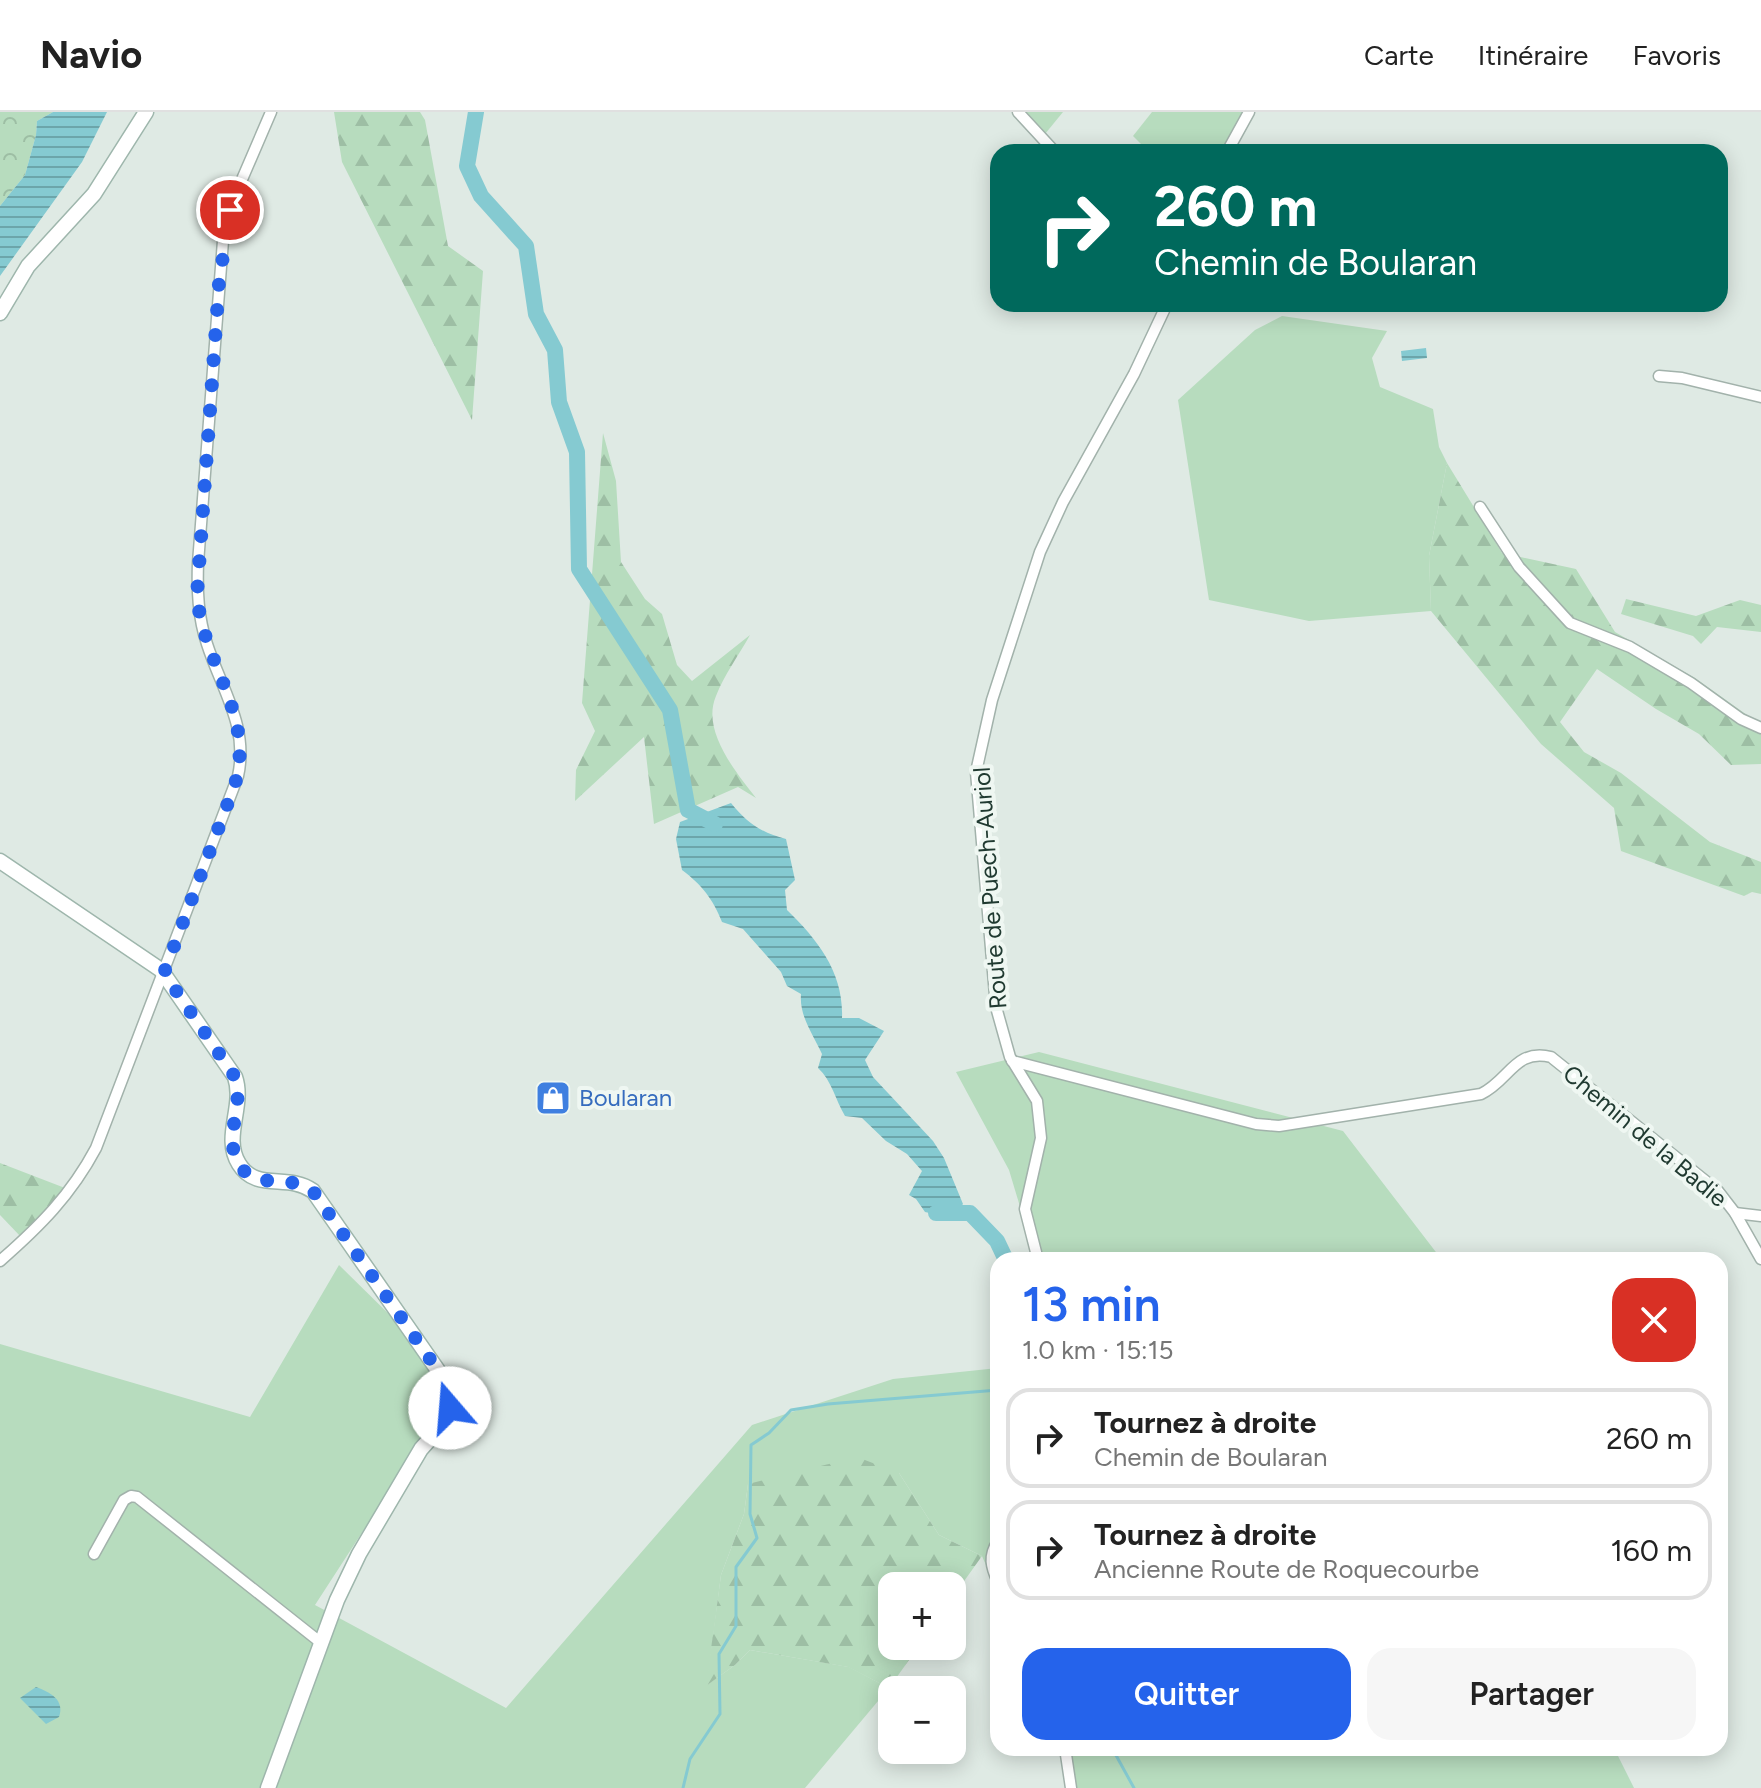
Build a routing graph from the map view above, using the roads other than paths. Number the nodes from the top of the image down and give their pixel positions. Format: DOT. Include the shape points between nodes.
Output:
graph roads {
  1 [pos="146,112"];
  2 [pos="271,112"];
  3 [pos="1018,112"];
  4 [pos="1249,112"];
  5 [pos="1048,144"];
  6 [pos="1231,144"];
  7 [pos="1163,312"];
  8 [pos="0,313"];
  9 [pos="1659,376"];
  10 [pos="1761,397"];
  11 [pos="1480,507"];
  12 [pos="1761,728"];
  13 [pos="0,861"];
  14 [pos="164,973"];
  15 [pos="1012,1061"];
  16 [pos="1735,1213"];
  17 [pos="1761,1216"];
  18 [pos="1036,1252"];
  19 [pos="1761,1259"];
  20 [pos="0,1261"];
  21 [pos="94,1554"];
  22 [pos="320,1642"];
  23 [pos="1066,1756"];
  24 [pos="268,1788"];
  25 [pos="1071,1788"];
  1 -- 8 [label="street" via="94,194 28,266"];
  2 -- 14 [label="street" via="237,191 223,241 198,563 201,621 238,726 241,762"];
  3 -- 5 [label="street"];
  4 -- 6 [label="street"];
  7 -- 15 [label="street, Route de Puech-Auriol" via="1040,552 992,700 976,772 996,1007"];
  9 -- 10 [label="street"];
  11 -- 12 [label="street" via="1519,567 1570,623 1630,647"];
  13 -- 14 [label="street"];
  14 -- 20 [label="street" via="91,1158 66,1198"];
  14 -- 22 [label="street" via="235,1077 239,1097 232,1147 238,1164 254,1179 294,1181 313,1191 451,1394 444,1423 421,1449 359,1554"];
  15 -- 16 [label="street, Chemin de la Badie" via="1279,1126 1481,1094 1519,1061 1543,1055 1718,1191"];
  15 -- 18 [label="street, Route de Puech-Auriol" via="1037,1101 1041,1138 1025,1209"];
  16 -- 17 [label="street"];
  16 -- 19 [label="street, Chemin de la Badie"];
  21 -- 22 [label="street" via="124,1500 137,1497"];
  22 -- 24 [label="street"];
  23 -- 25 [label="street"];
}
